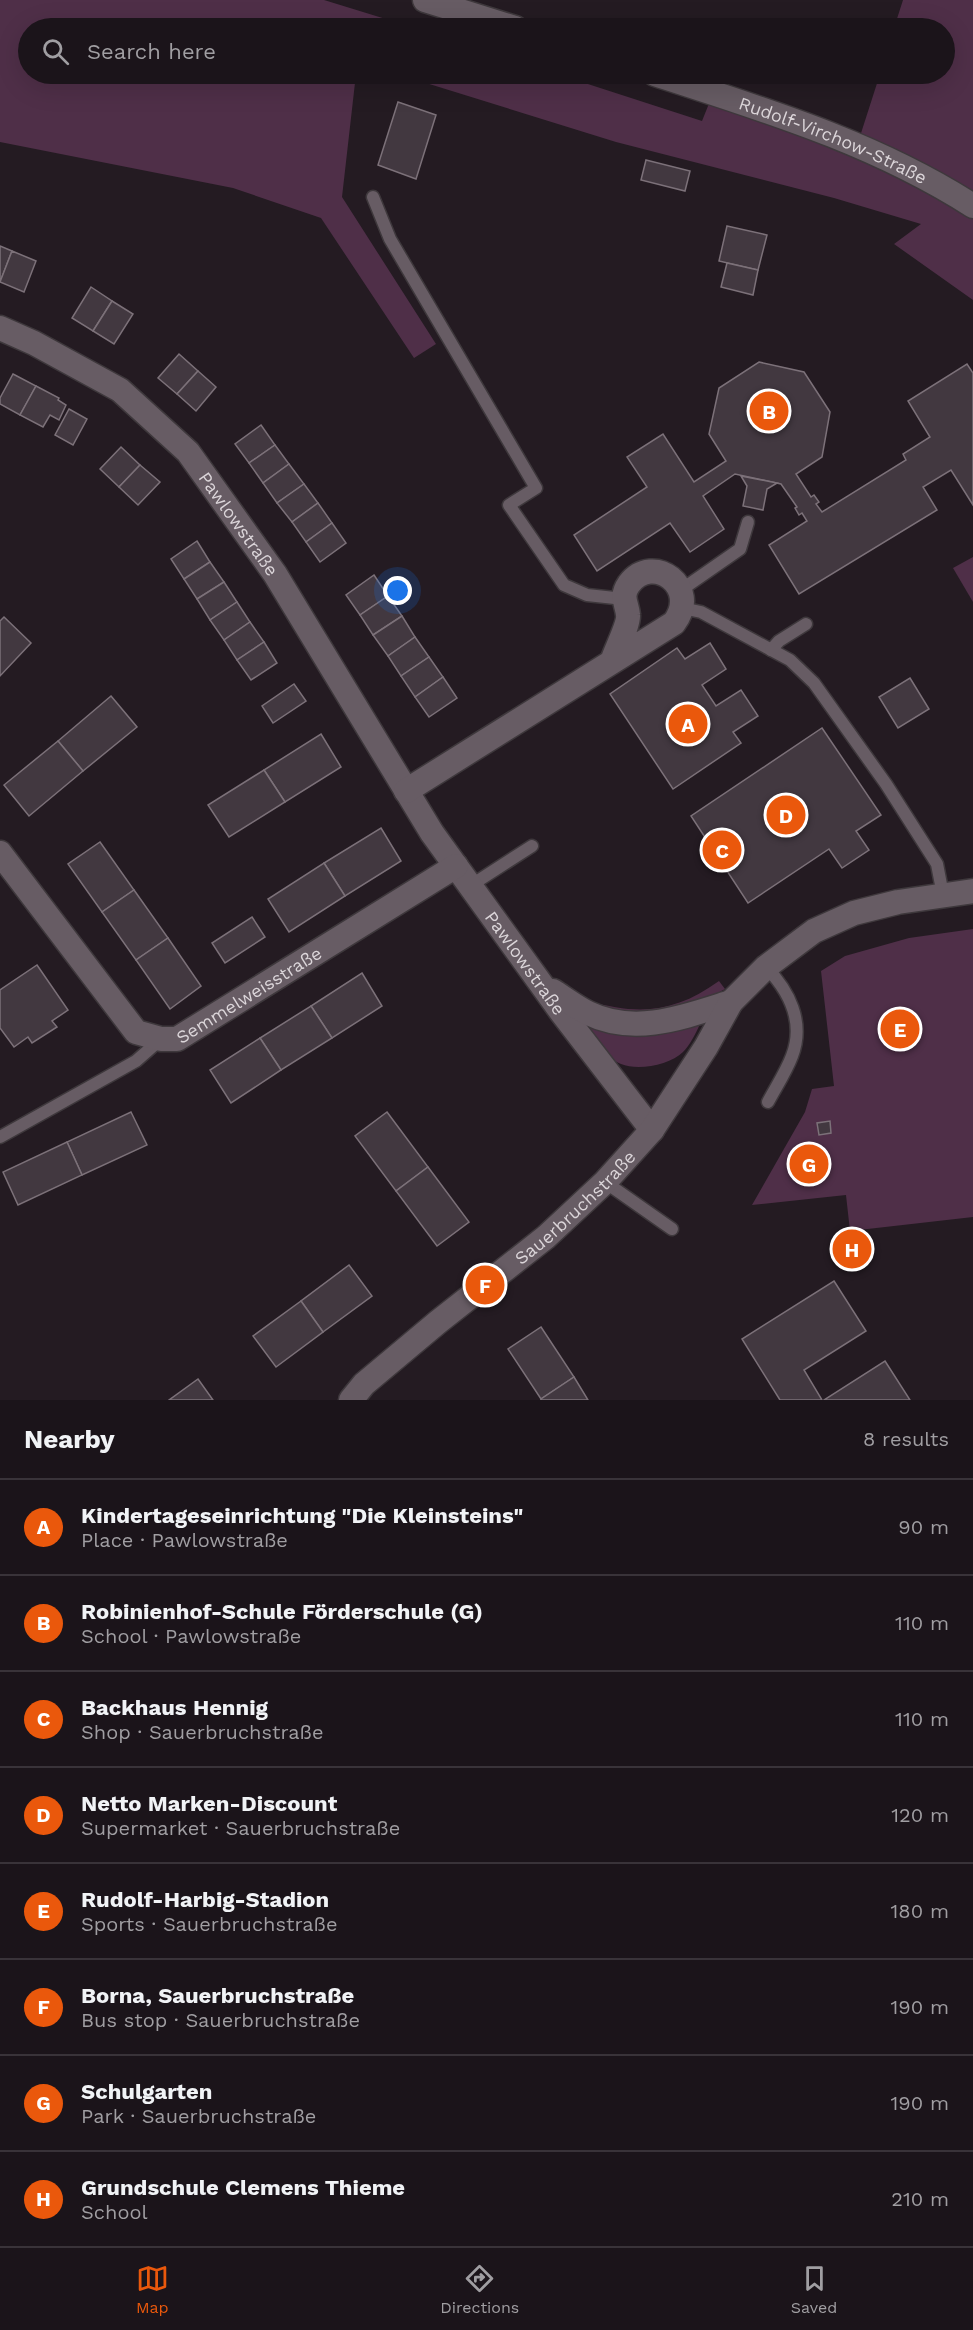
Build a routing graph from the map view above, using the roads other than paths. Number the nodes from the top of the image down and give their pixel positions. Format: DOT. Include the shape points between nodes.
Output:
graph roads {
  1 [pos="425,0"];
  2 [pos="483,18"];
  3 [pos="686,84"];
  4 [pos="373,197"];
  5 [pos="973,206"];
  6 [pos="0,328"];
  7 [pos="748,522"];
  8 [pos="624,599"];
  9 [pos="681,599"];
  10 [pos="806,624"];
  11 [pos="771,650"];
  12 [pos="613,659"];
  13 [pos="406,791"];
  14 [pos="532,846"];
  15 [pos="0,853"];
  16 [pos="456,866"];
  17 [pos="471,886"];
  18 [pos="973,891"];
  19 [pos="944,895"];
  20 [pos="766,967"];
  21 [pos="543,985"];
  22 [pos="731,1002"];
  23 [pos="161,1039"];
  24 [pos="768,1102"];
  25 [pos="652,1130"];
  26 [pos="0,1137"];
  27 [pos="604,1182"];
  28 [pos="672,1229"];
  29 [pos="351,1400"];
  1 -- 2 [label="street"];
  3 -- 5 [label="street, Rudolf-Virchow-Straße" via="784,115 848,141 910,168"];
  4 -- 8 [label="lane" via="390,239 536,488 509,505 564,585 587,595"];
  6 -- 13 [label="street, Pawlowstraße" via="120,390 188,452 276,574"];
  7 -- 9 [label="lane" via="740,549"];
  8 -- 9 [label="street" via="630,583 645,573 662,573 670,576"];
  8 -- 12 [label="street" via="628,616"];
  9 -- 11 [label="lane"];
  9 -- 12 [label="street" via="674,623"];
  10 -- 11 [label="lane"];
  11 -- 19 [label="lane" via="790,660 814,683 886,784 937,864"];
  12 -- 13 [label="street"];
  13 -- 16 [label="street, Pawlowstraße"];
  14 -- 17 [label="lane"];
  15 -- 23 [label="street, Semmelweisstraße" via="136,1032"];
  16 -- 17 [label="street, Pawlowstraße"];
  16 -- 23 [label="street, Semmelweisstraße" via="177,1039"];
  17 -- 21 [label="street, Pawlowstraße"];
  18 -- 19 [label="street, Sauerbruchstraße"];
  19 -- 20 [label="street, Sauerbruchstraße" via="854,913 814,931"];
  20 -- 22 [label="street, Sauerbruchstraße"];
  20 -- 24 [label="lane" via="782,984 797,1032 792,1055"];
  21 -- 22 [label="street, Sauerbruchstraße" via="589,1013 625,1024 666,1023"];
  21 -- 25 [label="street, Pawlowstraße"];
  22 -- 25 [label="street, Sauerbruchstraße"];
  23 -- 26 [label="lane" via="136,1061"];
  25 -- 27 [label="street, Sauerbruchstraße"];
  27 -- 28 [label="lane"];
  27 -- 29 [label="street, Sauerbruchstraße" via="546,1237 438,1322 364,1384"];
}
